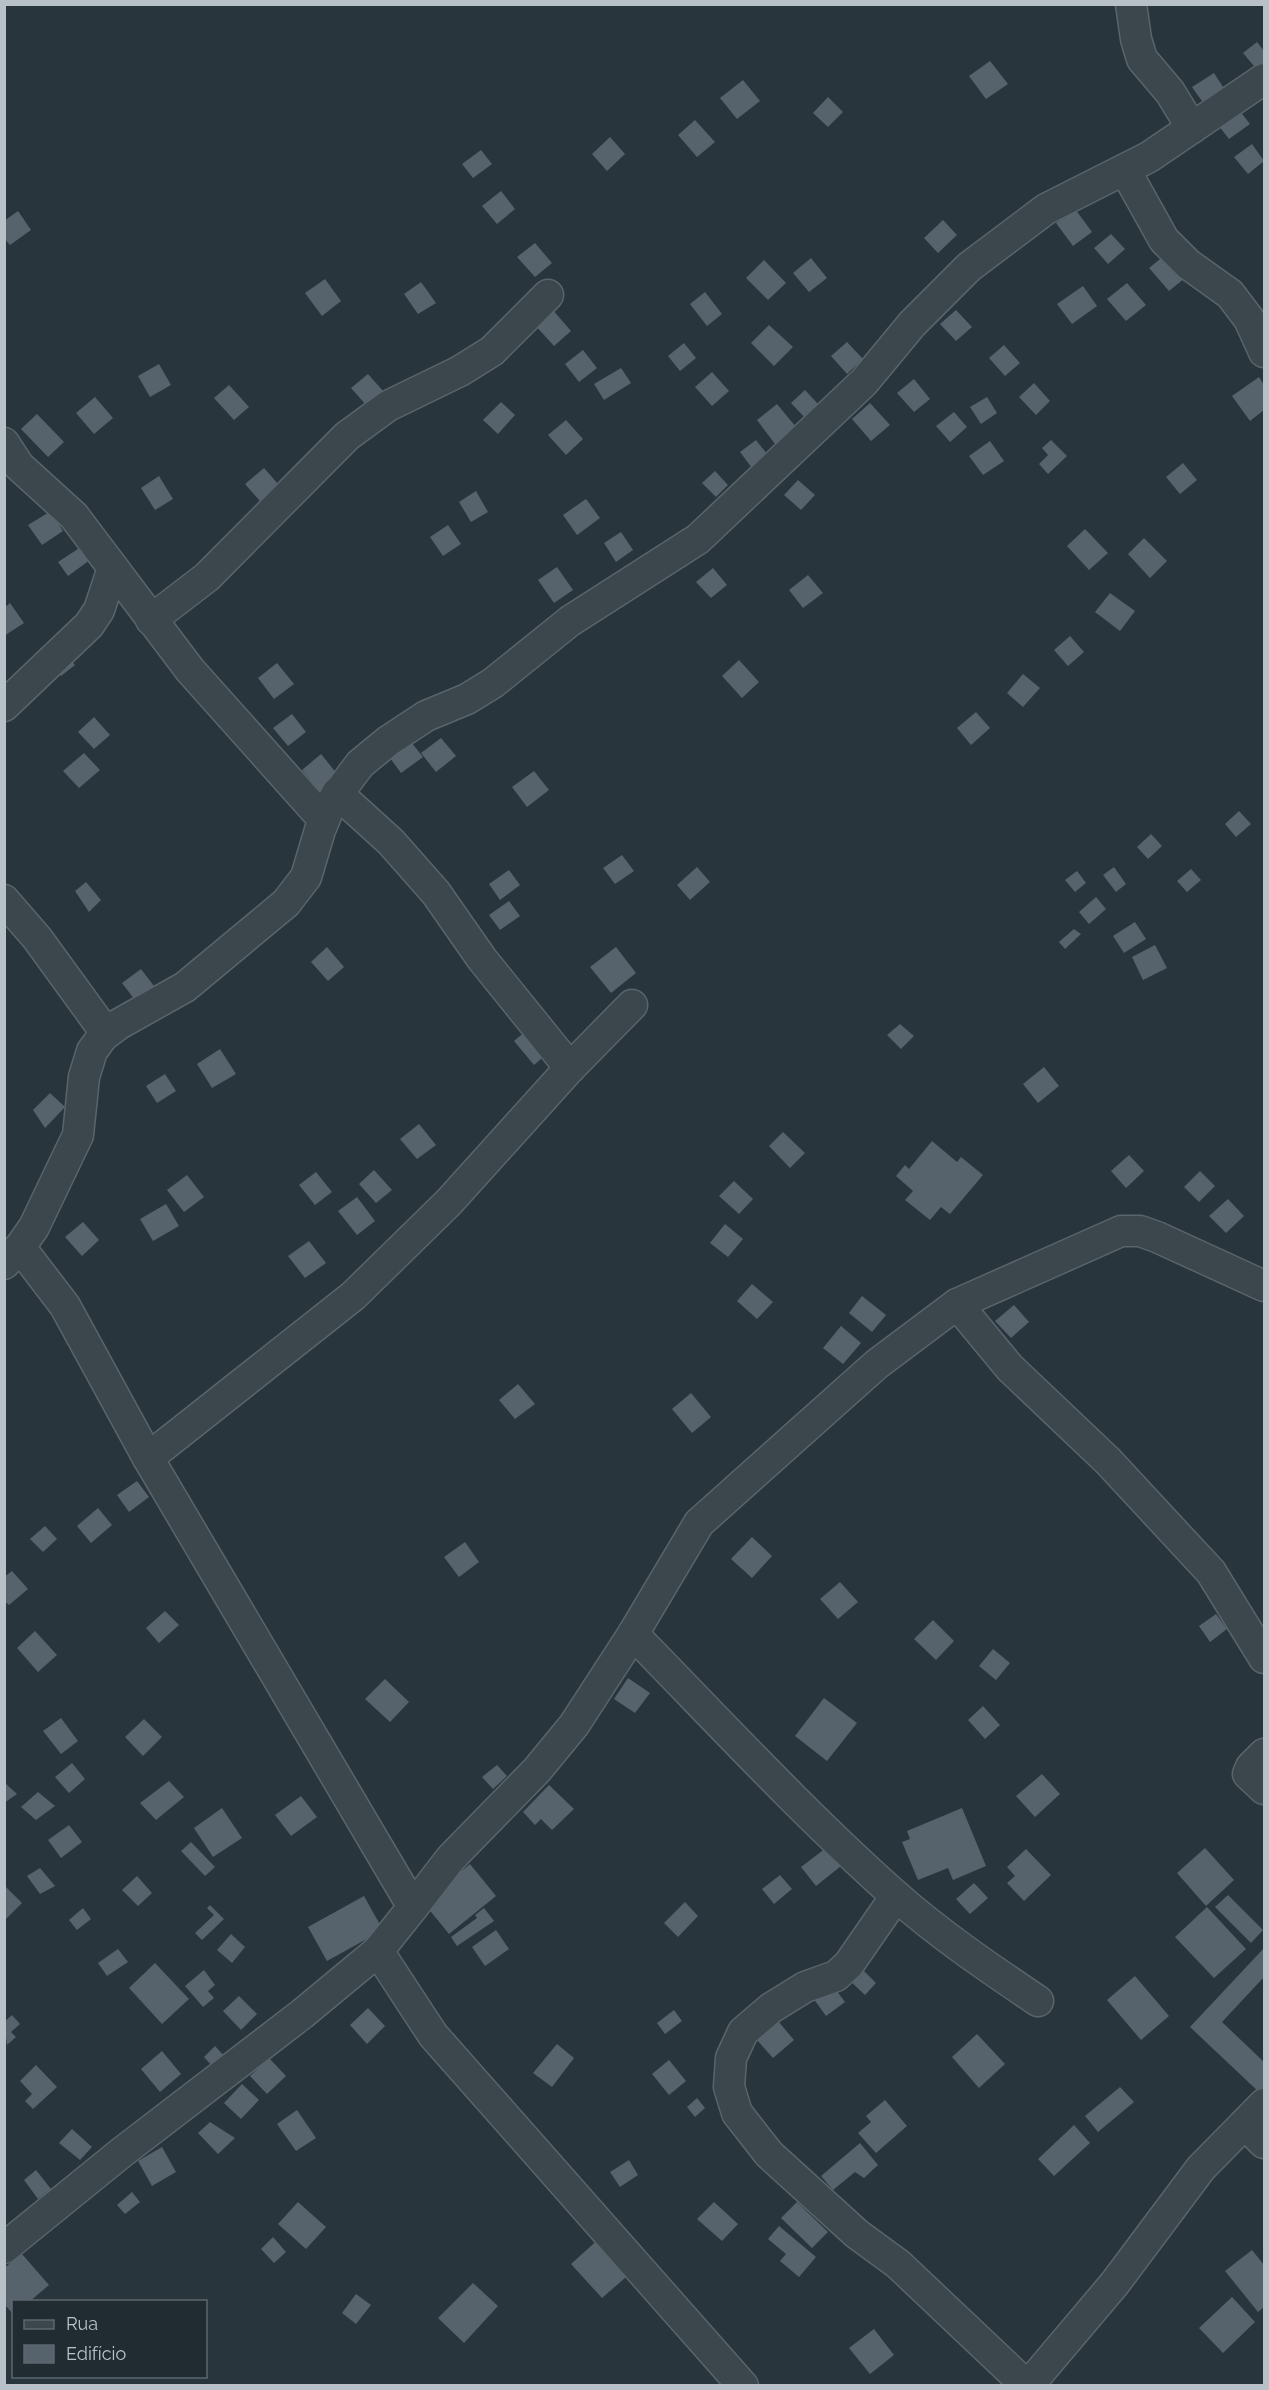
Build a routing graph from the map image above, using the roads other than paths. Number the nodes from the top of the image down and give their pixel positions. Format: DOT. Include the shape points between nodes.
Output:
graph roads {
  1 [pos="1131,4"];
  2 [pos="1264,79"];
  3 [pos="1192,128"];
  4 [pos="1125,170"];
  5 [pos="548,296"];
  6 [pos="1264,352"];
  7 [pos="4,443"];
  8 [pos="113,568"];
  9 [pos="149,617"];
  10 [pos="89,624"];
  11 [pos="4,706"];
  12 [pos="337,793"];
  13 [pos="324,820"];
  14 [pos="4,900"];
  15 [pos="632,1005"];
  16 [pos="106,1034"];
  17 [pos="570,1068"];
  18 [pos="12,1255"];
  19 [pos="1264,1286"];
  20 [pos="957,1304"];
  21 [pos="148,1458"];
  22 [pos="633,1634"];
  23 [pos="1264,1658"];
  24 [pos="1264,1754"];
  25 [pos="1264,1789"];
  26 [pos="896,1896"];
  27 [pos="413,1907"];
  28 [pos="378,1951"];
  29 [pos="1038,2001"];
  30 [pos="1258,2123"];
  31 [pos="4,2248"];
  32 [pos="743,2385"];
  33 [pos="1027,2385"];
  1 -- 3 [label="street" via="1142,59 1170,92"];
  2 -- 3 [label="street"];
  3 -- 4 [label="street"];
  4 -- 6 [label="street" via="1164,240 1188,264 1230,294 1249,319"];
  4 -- 12 [label="street" via="1046,209 969,267 912,324 864,382 698,539 570,621 493,683 426,716 388,741 360,764"];
  5 -- 9 [label="street" via="492,351 388,406 347,436 207,577"];
  7 -- 8 [label="street" via="19,466 74,516"];
  8 -- 9 [label="street"];
  8 -- 10 [label="street" via="99,610"];
  9 -- 10 [label="street" via="124,615"];
  9 -- 13 [label="street" via="190,670"];
  10 -- 11 [label="street"];
  12 -- 13 [label="street"];
  12 -- 17 [label="street" via="391,842 436,893 482,959"];
  13 -- 16 [label="street" via="306,876 286,903 185,987"];
  14 -- 16 [label="street" via="37,938"];
  15 -- 17 [label="street"];
  16 -- 18 [label="street" via="92,1052 84,1077 78,1135 34,1227"];
  17 -- 21 [label="street" via="449,1202 353,1296"];
  18 -- 21 [label="street" via="65,1306"];
  19 -- 20 [label="street" via="1157,1237 1140,1231 1121,1231"];
  20 -- 22 [label="street" via="877,1364 699,1523"];
  20 -- 23 [label="street" via="1010,1368 1101,1453 1211,1572"];
  21 -- 27 [label="street"];
  22 -- 26 [label="street"];
  22 -- 27 [label="street" via="574,1725 537,1770 451,1858"];
  24 -- 25 [label="street" via="1248,1774"];
  26 -- 29 [label="street"];
  26 -- 33 [label="street" via="849,1964 836,1976 805,1987 743,2032 731,2058 729,2087 736,2113 769,2154 849,2228 898,2264"];
  27 -- 28 [label="street"];
  28 -- 31 [label="street"];
  28 -- 32 [label="street" via="433,2036"];
  30 -- 33 [label="street" via="1201,2168 1115,2283"];
}
